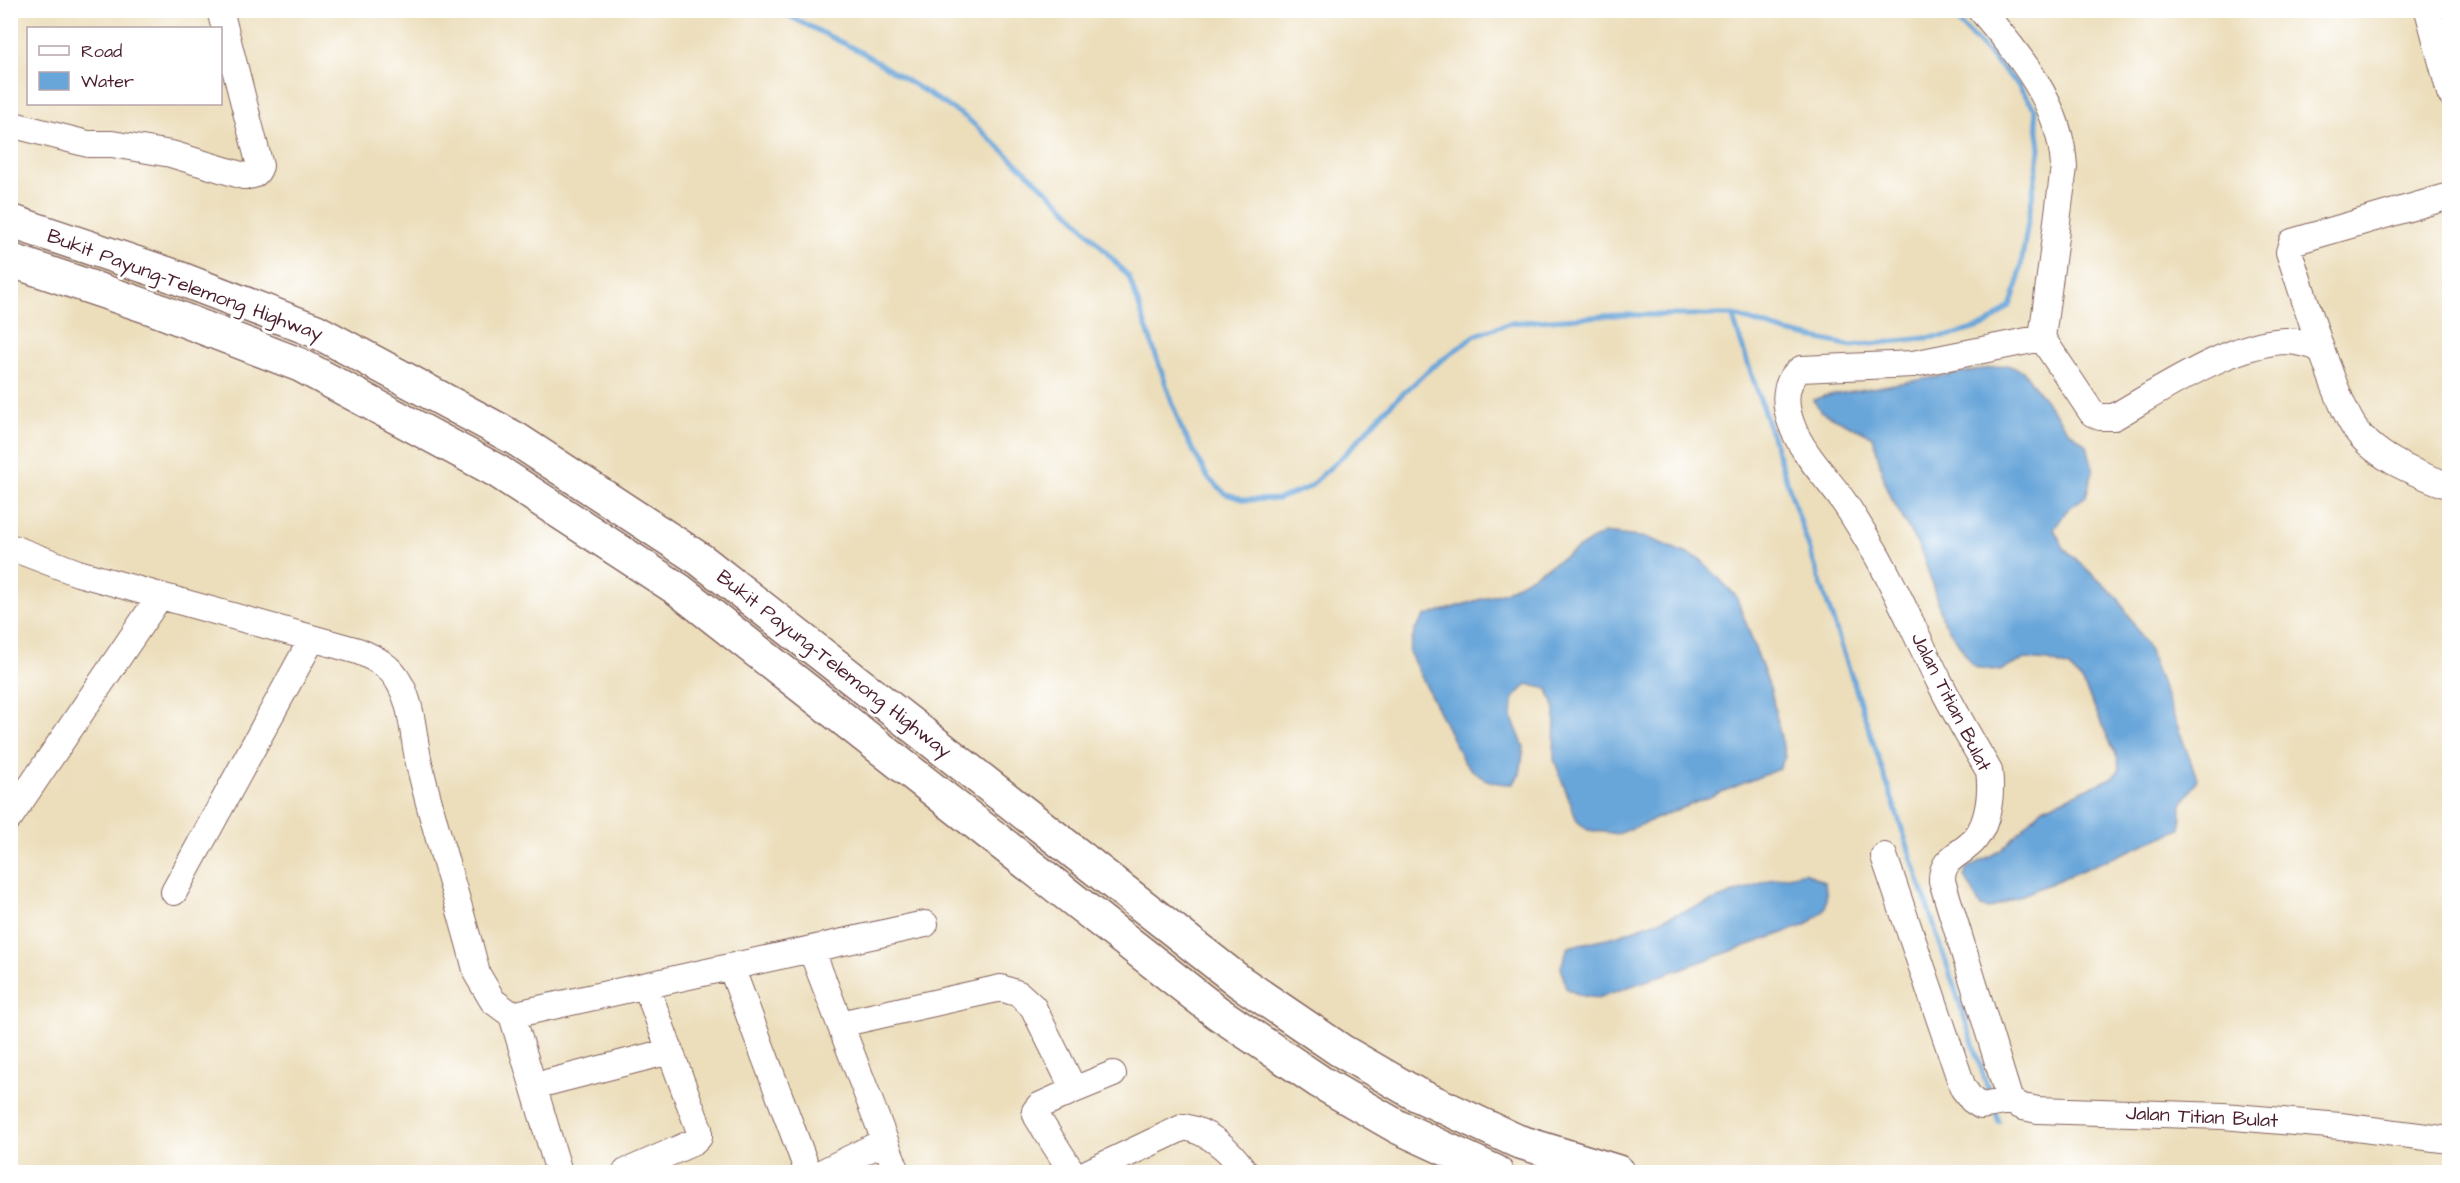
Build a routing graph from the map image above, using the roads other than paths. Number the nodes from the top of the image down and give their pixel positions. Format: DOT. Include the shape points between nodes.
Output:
graph roads {
  1 [pos="219,10"];
  2 [pos="1981,10"];
  3 [pos="2427,10"];
  4 [pos="2450,93"];
  5 [pos="10,124"];
  6 [pos="2450,196"];
  7 [pos="10,221"];
  8 [pos="10,260"];
  9 [pos="2042,338"];
  10 [pos="2321,349"];
  11 [pos="2450,486"];
  12 [pos="10,546"];
  13 [pos="160,596"];
  14 [pos="312,639"];
  15 [pos="10,817"];
  16 [pos="1884,856"];
  17 [pos="174,892"];
  18 [pos="925,924"];
  19 [pos="811,949"];
  20 [pos="731,967"];
  21 [pos="646,986"];
  22 [pos="512,1015"];
  23 [pos="840,1024"];
  24 [pos="670,1051"];
  25 [pos="1113,1074"];
  26 [pos="534,1086"];
  27 [pos="1074,1090"];
  28 [pos="2010,1101"];
  29 [pos="2450,1140"];
  30 [pos="885,1141"];
  31 [pos="559,1173"];
  32 [pos="626,1173"];
  33 [pos="808,1173"];
  34 [pos="823,1173"];
  35 [pos="897,1173"];
  36 [pos="1072,1173"];
  37 [pos="1089,1173"];
  38 [pos="1245,1173"];
  39 [pos="1496,1173"];
  40 [pos="1618,1173"];
  1 -- 5 [label="street" via="260,166 253,176 171,154 112,144 94,145"];
  2 -- 9 [label="street" via="2021,57 2041,90 2063,149"];
  3 -- 4 [label="street"];
  6 -- 10 [label="street" via="2292,242 2289,252"];
  7 -- 40 [label="highway, Bukit Payung-Telemong Highway" via="168,274 316,331 516,439 701,560 1240,982 1340,1050 1416,1094 1516,1141"];
  8 -- 39 [label="highway, Bukit Payung-Telemong Highway" via="155,309 300,365 497,471 680,590 1218,1012 1320,1082 1379,1116"];
  9 -- 10 [label="street" via="2092,413 2108,419 2195,370 2242,351 2288,341"];
  9 -- 28 [label="street, Jalan Titian Bulat" via="1913,364 1801,369 1786,390 1786,408 1797,438 1844,502 1876,555 1989,771 1989,799 1980,831 1975,840 1949,859 1942,881"];
  10 -- 11 [label="street" via="2351,422 2368,444 2389,459"];
  12 -- 13 [label="street" via="78,573"];
  13 -- 14 [label="street"];
  13 -- 15 [label="street"];
  14 -- 17 [label="street"];
  14 -- 22 [label="street" via="377,659 399,681 477,974 493,1001"];
  16 -- 28 [label="street" via="1963,1088 1981,1106"];
  18 -- 19 [label="street"];
  19 -- 20 [label="street"];
  19 -- 23 [label="street"];
  20 -- 21 [label="street"];
  20 -- 33 [label="street"];
  21 -- 22 [label="street"];
  21 -- 24 [label="street"];
  22 -- 26 [label="street"];
  23 -- 27 [label="street" via="1001,988 1013,991 1033,1007"];
  23 -- 30 [label="street"];
  24 -- 26 [label="street"];
  24 -- 32 [label="street" via="699,1137"];
  25 -- 27 [label="street"];
  26 -- 31 [label="street"];
  27 -- 36 [label="street" via="1035,1111"];
  28 -- 29 [label="street, Jalan Titian Bulat" via="2038,1110 2223,1116 2340,1125"];
  30 -- 34 [label="street"];
  30 -- 35 [label="street"];
  37 -- 38 [label="street" via="1184,1127 1211,1137"];
}
